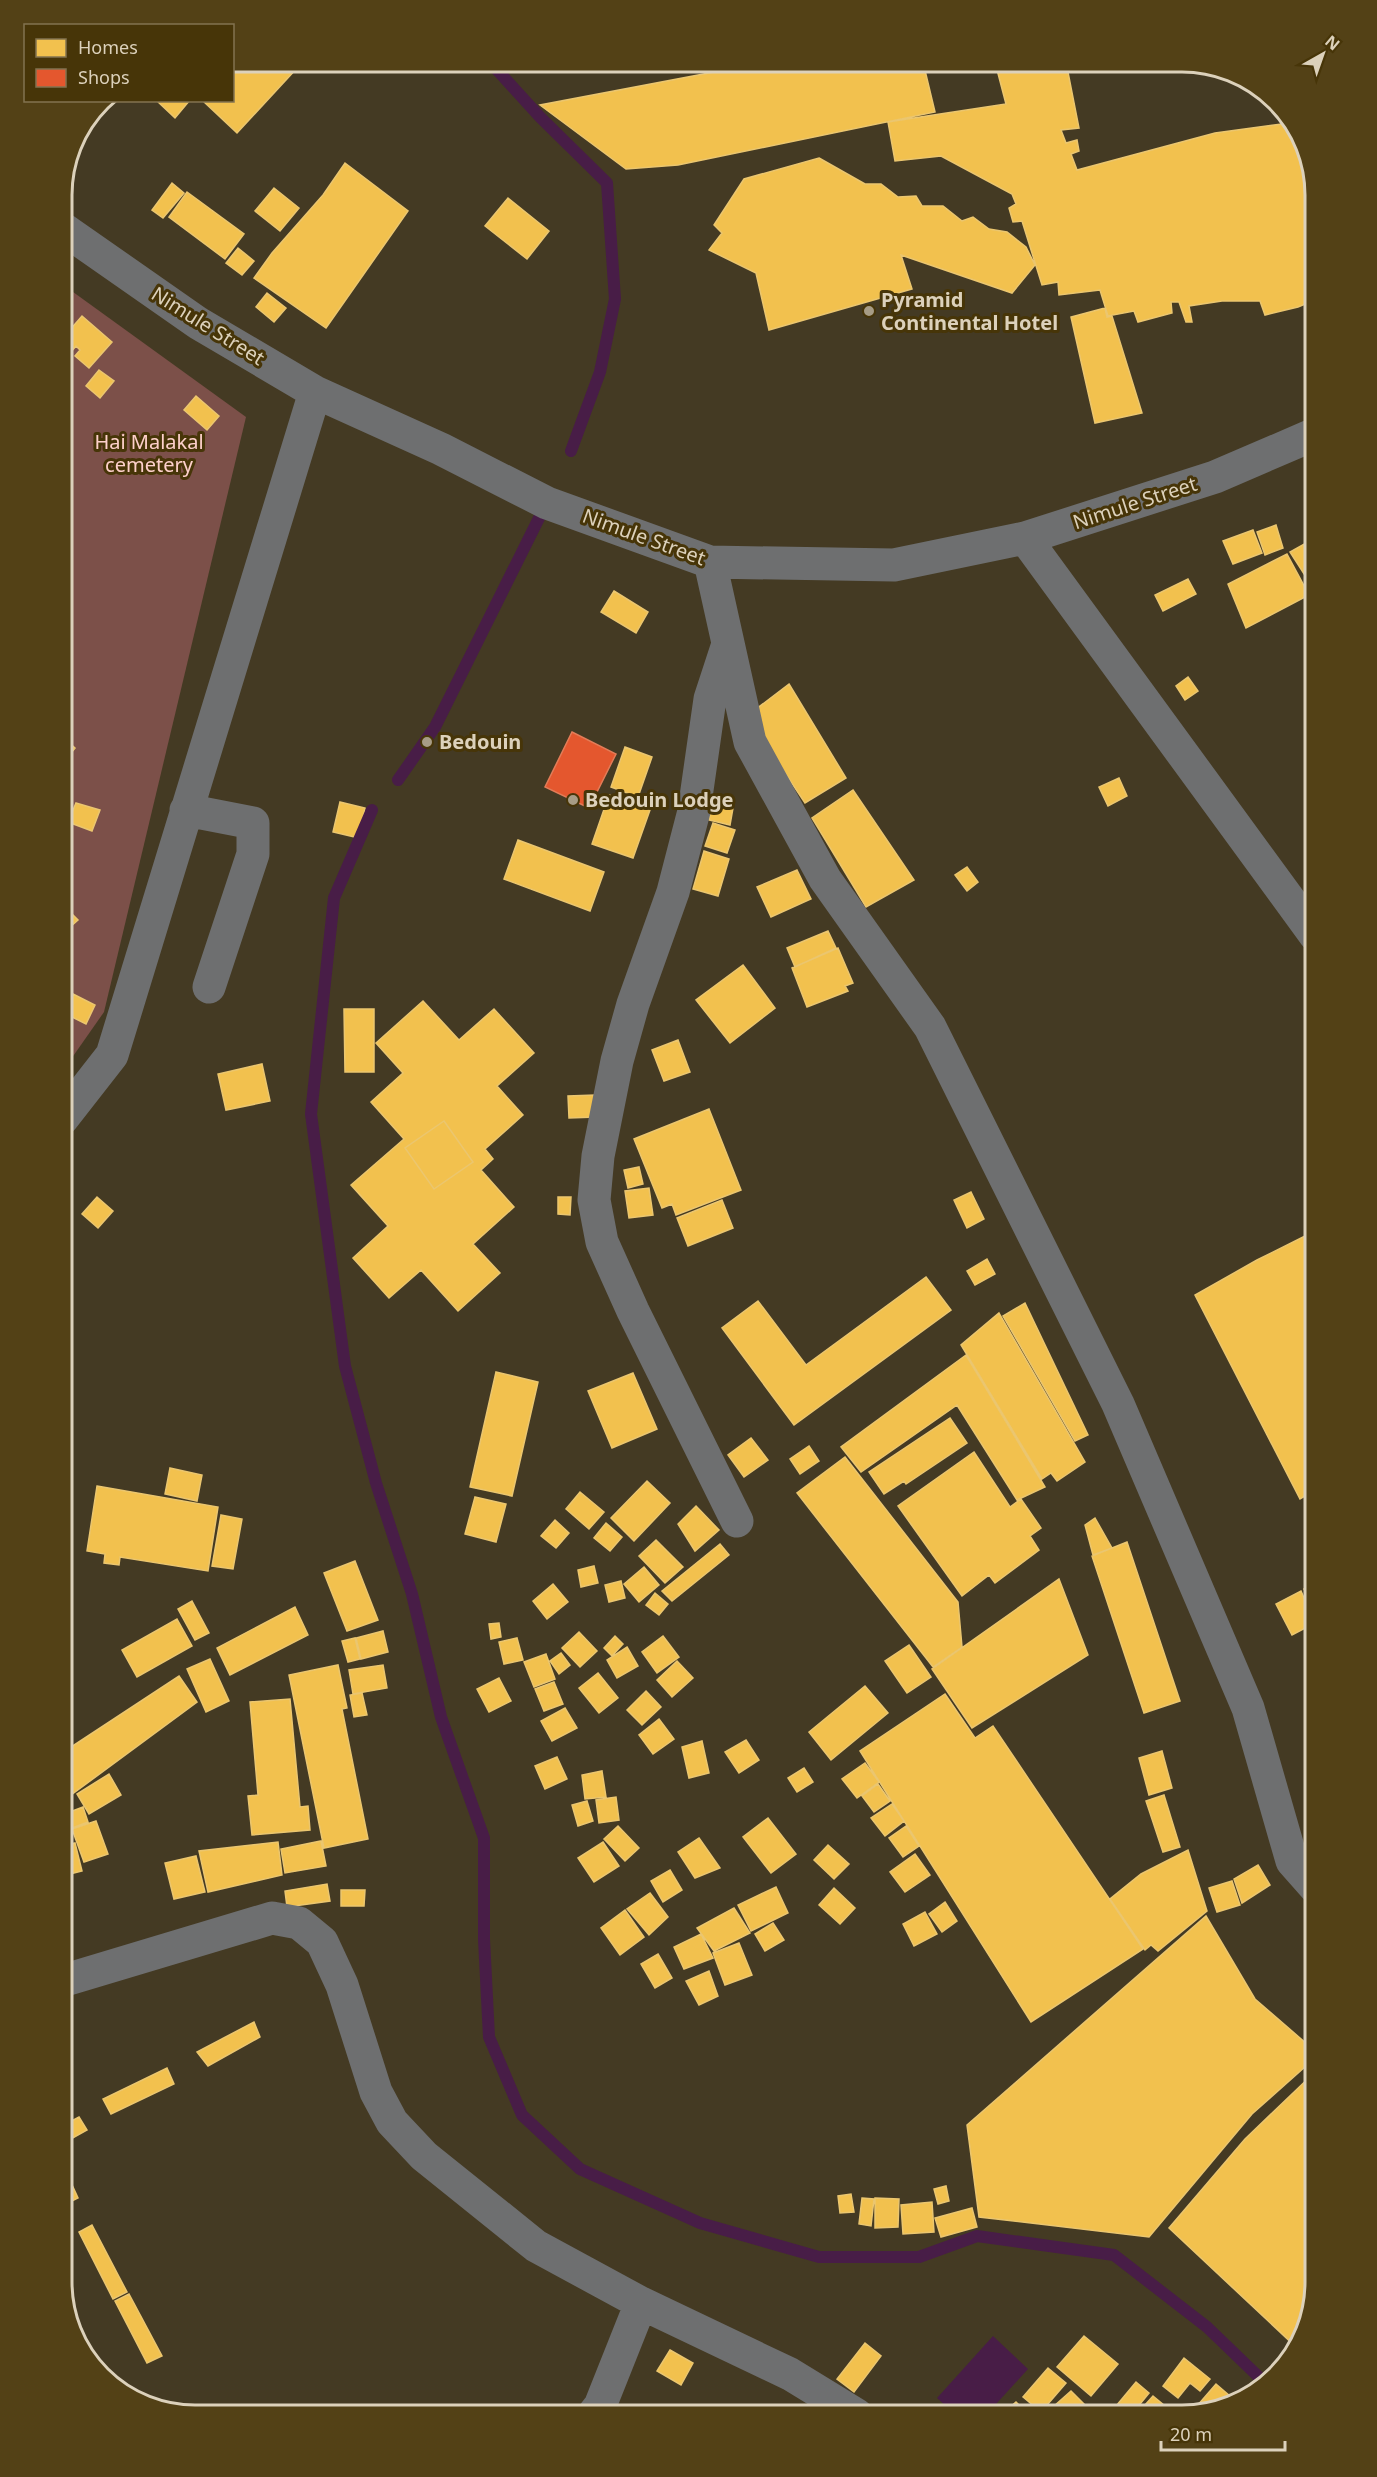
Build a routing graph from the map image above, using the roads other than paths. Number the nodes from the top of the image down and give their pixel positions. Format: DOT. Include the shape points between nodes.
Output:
graph roads {
  1 [pos="72,235"];
  2 [pos="315,392"];
  3 [pos="1305,439"];
  4 [pos="1025,538"];
  5 [pos="710,562"];
  6 [pos="728,642"];
  7 [pos="186,810"];
  8 [pos="1305,920"];
  9 [pos="209,987"];
  10 [pos="72,1106"];
  11 [pos="737,1521"];
  12 [pos="1305,1875"];
  13 [pos="72,1978"];
  14 [pos="641,2303"];
  15 [pos="602,2405"];
  16 [pos="841,2405"];
  1 -- 2 [label="street, Nimule Street" via="198,323"];
  2 -- 5 [label="street, Nimule Street" via="547,503"];
  2 -- 7 [label="street"];
  3 -- 4 [label="street, Nimule Street" via="1215,477"];
  4 -- 5 [label="street, Nimule Street" via="894,565"];
  4 -- 8 [label="street"];
  5 -- 6 [label="street"];
  6 -- 11 [label="street" via="710,699 694,811 679,869 617,1061 598,1156 594,1200 602,1242"];
  6 -- 12 [label="street" via="750,742 825,879 930,1027 1118,1404 1248,1708 1292,1861"];
  7 -- 9 [label="street" via="253,823 253,854"];
  7 -- 10 [label="street" via="112,1055"];
  13 -- 14 [label="street" via="272,1918 298,1923 322,1942 342,1985 376,2092 392,2122 424,2156 536,2246"];
  14 -- 15 [label="street"];
  14 -- 16 [label="street" via="790,2374"];
}
